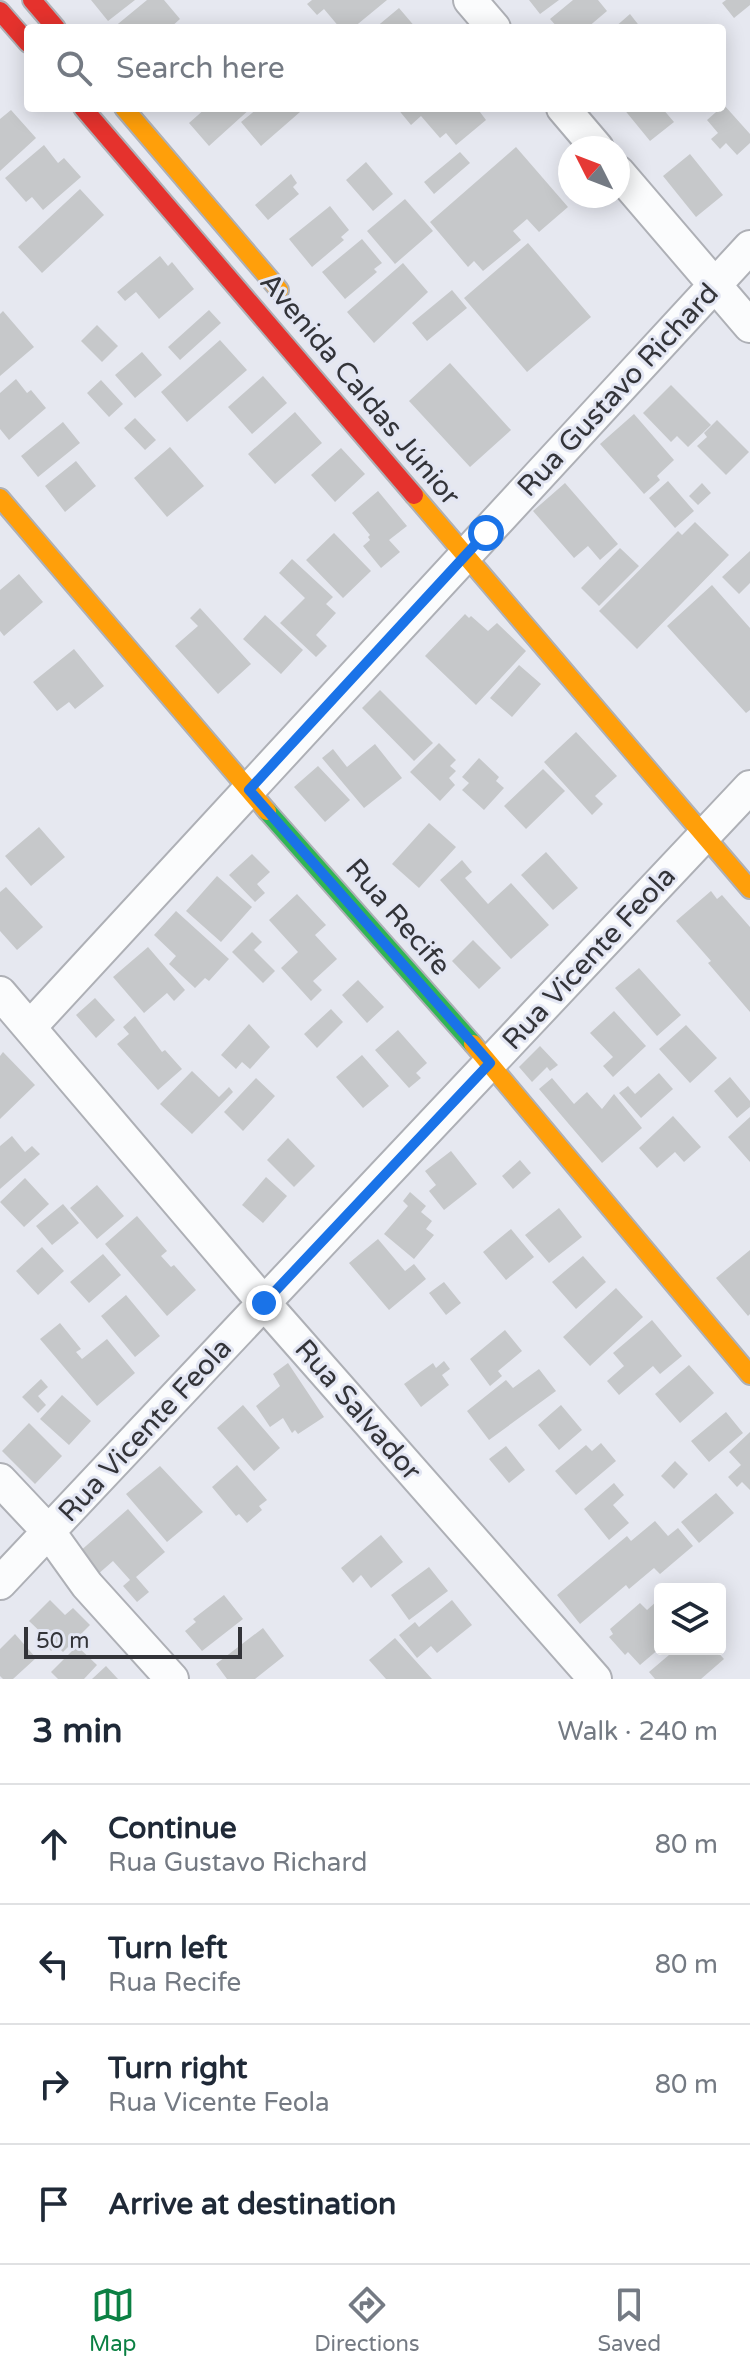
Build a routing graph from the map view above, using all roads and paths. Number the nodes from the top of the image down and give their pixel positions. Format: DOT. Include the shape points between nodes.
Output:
graph roads {
  1 [pos="32,0"];
  2 [pos="470,0"];
  3 [pos="0,11"];
  4 [pos="53,24"];
  5 [pos="491,24"];
  6 [pos="24,38"];
  7 [pos="87,112"];
  8 [pos="127,112"];
  9 [pos="566,112"];
  10 [pos="587,136"];
  11 [pos="630,186"];
  12 [pos="750,247"];
  13 [pos="715,285"];
  14 [pos="289,302"];
  15 [pos="750,326"];
  16 [pos="0,498"];
  17 [pos="481,539"];
  18 [pos="750,787"];
  19 [pos="249,790"];
  20 [pos="719,819"];
  21 [pos="750,889"];
  22 [pos="0,993"];
  23 [pos="30,1027"];
  24 [pos="490,1063"];
  25 [pos="264,1303"];
  26 [pos="750,1375"];
  27 [pos="0,1480"];
  28 [pos="49,1532"];
  29 [pos="0,1583"];
  30 [pos="582,1675"];
  31 [pos="172,1679"];
  1 -- 4 [label="main road"];
  2 -- 5 [label="street"];
  3 -- 6 [label="main road"];
  7 -- 17 [label="main road, Avenida Caldas Júnior"];
  8 -- 14 [label="main road, Avenida Caldas Júnior"];
  9 -- 10 [label="street"];
  11 -- 13 [label="street"];
  12 -- 13 [label="street, Rua Gustavo Richard"];
  13 -- 15 [label="street"];
  13 -- 17 [label="street, Rua Gustavo Richard"];
  16 -- 19 [label="main road, Rua Recife"];
  17 -- 19 [label="street, Rua Gustavo Richard"];
  17 -- 20 [label="main road, Avenida Caldas Júnior"];
  18 -- 20 [label="street, Rua Vicente Feola"];
  19 -- 23 [label="street, Rua Gustavo Richard"];
  19 -- 24 [label="main road, Rua Recife"];
  20 -- 21 [label="main road, Avenida Caldas Júnior"];
  20 -- 24 [label="street, Rua Vicente Feola"];
  22 -- 23 [label="street, Rua Salvador"];
  23 -- 25 [label="street, Rua Salvador"];
  24 -- 25 [label="street, Rua Vicente Feola"];
  24 -- 26 [label="main road, Rua Recife"];
  25 -- 28 [label="street, Rua Vicente Feola"];
  25 -- 30 [label="street, Rua Salvador"];
  27 -- 28 [label="street"];
  28 -- 29 [label="street, Rua Vicente Feola"];
  28 -- 31 [label="street" via="87,1585"];
}
